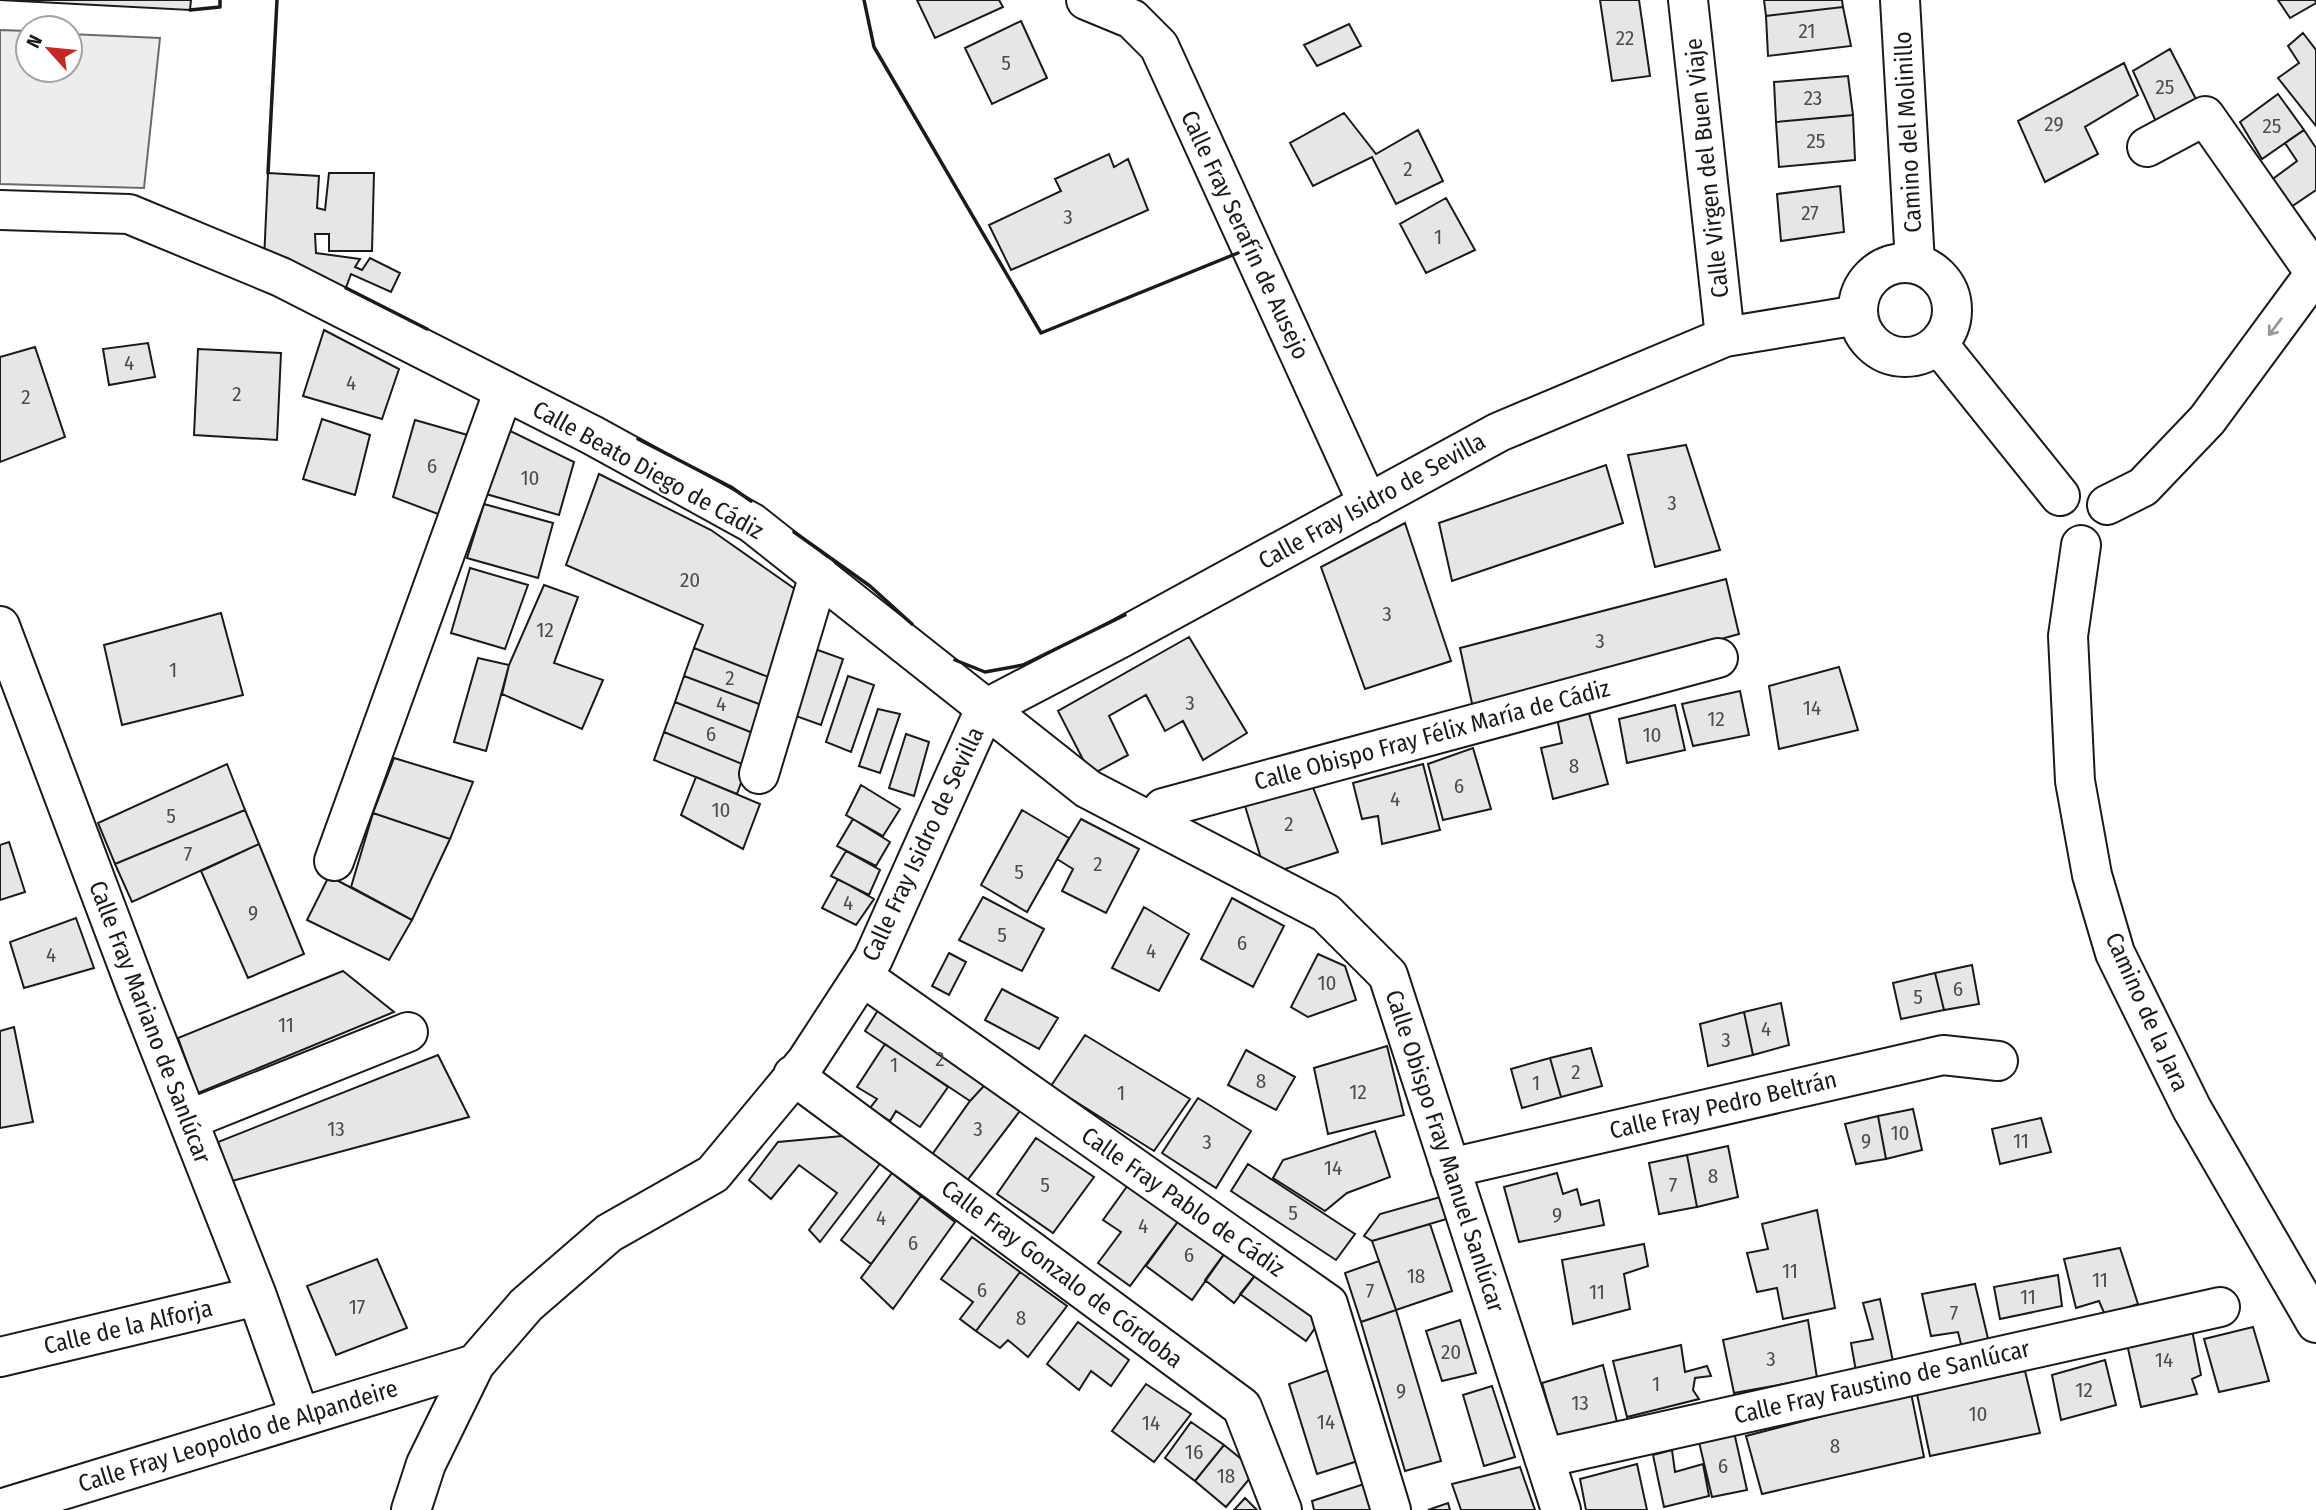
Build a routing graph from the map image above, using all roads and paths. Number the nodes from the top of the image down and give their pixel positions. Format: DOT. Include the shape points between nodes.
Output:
graph roads {
  1 [pos="1086,0"];
  2 [pos="1688,0"];
  3 [pos="1900,0"];
  4 [pos="2147,147"];
  5 [pos="0,210"];
  6 [pos="1915,263"];
  7 [pos="2316,273"];
  8 [pos="1858,314"];
  9 [pos="1725,337"];
  10 [pos="1938,344"];
  11 [pos="504,390"];
  12 [pos="2060,496"];
  13 [pos="1368,504"];
  14 [pos="2107,505"];
  15 [pos="2081,545"];
  16 [pos="819,575"];
  17 [pos="0,626"];
  18 [pos="1718,658"];
  19 [pos="985,709"];
  20 [pos="760,774"];
  21 [pos="1154,823"];
  22 [pos="334,861"];
  23 [pos="862,976"];
  24 [pos="408,1032"];
  25 [pos="1998,1061"];
  26 [pos="793,1075"];
  27 [pos="188,1120"];
  28 [pos="1450,1168"];
  29 [pos="257,1296"];
  30 [pos="2221,1307"];
  31 [pos="2316,1323"];
  32 [pos="0,1357"];
  33 [pos="475,1364"];
  34 [pos="300,1418"];
  35 [pos="1544,1458"];
  36 [pos="0,1509"];
  37 [pos="411,1510"];
  38 [pos="1282,1510"];
  39 [pos="1391,1510"];
  40 [pos="1561,1510"];
  1 -- 13 [label="street, Calle Fray Serafín de Ausejo" via="1132,19 1159,46"];
  2 -- 9 [label="street, Calle Virgen del Buen Viaje"];
  3 -- 6 [label="street, Camino del Molinillo"];
  4 -- 7 [label="street" via="2205,116"];
  5 -- 11 [label="street, Calle Beato Diego de Cádiz" via="129,214 281,277"];
  6 -- 8 [label="street" via="1901,262 1874,274 1859,299"];
  6 -- 10 [label="street" via="1938,275 1951,297 1950,322"];
  7 -- 14 [label="street, one-way" via="2207,420 2144,487"];
  8 -- 9 [label="street, Calle Fray Isidro de Sevilla"];
  8 -- 10 [label="street" via="1870,341 1882,351 1911,357"];
  9 -- 13 [label="street, Calle Fray Isidro de Sevilla" via="1499,432"];
  10 -- 12 [label="street"];
  11 -- 16 [label="street, Calle Beato Diego de Cádiz" via="752,523"];
  11 -- 22 [label="street"];
  12 -- 14 [label="street" via="2080,487 2101,496"];
  12 -- 15 [label="street" via="2052,516 2054,528 2060,537"];
  13 -- 19 [label="street, Calle Fray Isidro de Sevilla"];
  14 -- 15 [label="street" via="2107,527 2092,543"];
  15 -- 31 [label="street, Camino de la Jara" via="2068,636 2074,781 2092,875 2115,953 2192,1109"];
  16 -- 19 [label="street, Calle Beato Diego de Cádiz"];
  16 -- 20 [label="street"];
  17 -- 27 [label="street, Calle Fray Mariano de Sanlúcar"];
  18 -- 21 [label="street, Calle Obispo Fray Félix María de Cádiz" via="1163,808"];
  19 -- 21 [label="street, Calle Obispo Fray Manuel Sanlúcar" via="1088,789"];
  19 -- 23 [label="street, Calle Fray Isidro de Sevilla"];
  21 -- 28 [label="street, Calle Obispo Fray Manuel Sanlúcar" via="1326,913 1388,975"];
  23 -- 26 [label="street, Calle Fray Isidro de Sevilla"];
  23 -- 39 [label="street, Calle Fray Pablo de Cádiz" via="1328,1304"];
  24 -- 27 [label="street"];
  25 -- 28 [label="street, Calle Fray Pedro Beltrán" via="1943,1055"];
  26 -- 33 [label="street, Calle Fray Isidro de Sevilla" via="713,1174 609,1233 526,1306"];
  26 -- 38 [label="street, Calle Fray Gonzalo de Córdoba" via="1242,1407"];
  27 -- 29 [label="street, Calle Fray Mariano de Sanlúcar"];
  28 -- 35 [label="street, Calle Obispo Fray Manuel Sanlúcar"];
  29 -- 32 [label="street, Calle de la Alforja"];
  29 -- 34 [label="street, Calle Fray Mariano de Sanlúcar"];
  30 -- 35 [label="street, Calle Fray Faustino de Sanlúcar"];
  33 -- 34 [label="street, Calle Fray Leopoldo de Alpandeire"];
  33 -- 37 [label="street, Calle Fray Isidro de Sevilla" via="426,1464"];
  34 -- 36 [label="street, Calle Fray Leopoldo de Alpandeire"];
  35 -- 40 [label="street, Calle Obispo Fray Manuel Sanlúcar"];
}
